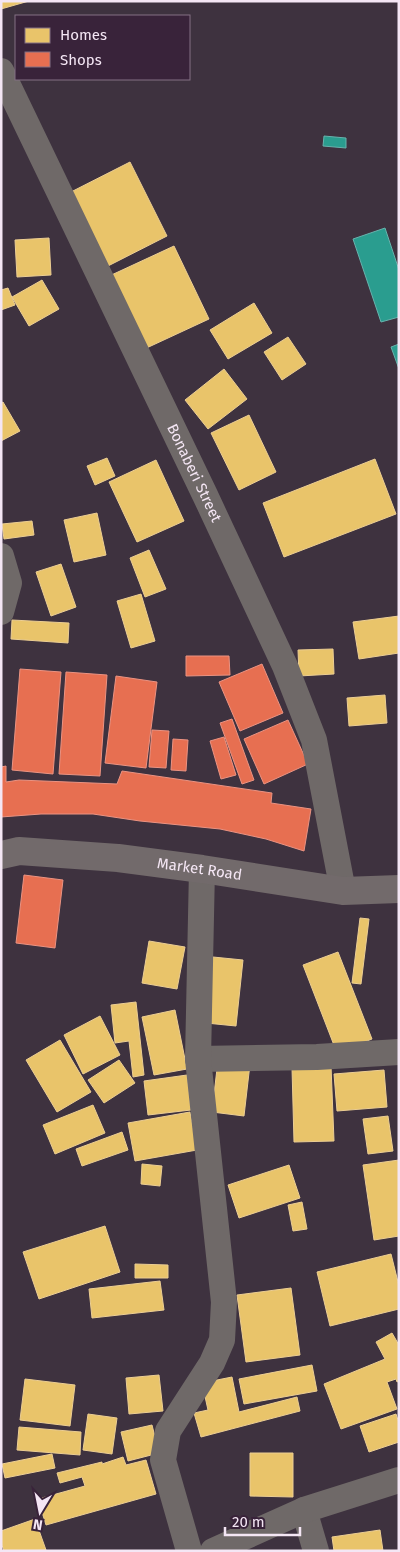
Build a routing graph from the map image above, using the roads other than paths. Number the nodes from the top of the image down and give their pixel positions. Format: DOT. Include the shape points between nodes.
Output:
graph roads {
  1 [pos="1,71"];
  2 [pos="1,556"];
  3 [pos="1,612"];
  4 [pos="1,855"];
  5 [pos="202,869"];
  6 [pos="399,888"];
  7 [pos="343,891"];
  8 [pos="399,1052"];
  9 [pos="198,1059"];
  10 [pos="399,1480"];
  11 [pos="304,1510"];
  12 [pos="189,1551"];
  13 [pos="213,1551"];
  14 [pos="316,1551"];
  1 -- 7 [label="street, Bonaberi Street" via="285,666 314,740"];
  2 -- 3 [label="street" via="9,583"];
  4 -- 5 [label="main road, Market Road" via="19,851 118,858"];
  5 -- 7 [label="main road, Market Road"];
  5 -- 9 [label="street"];
  6 -- 7 [label="main road, Market Road"];
  8 -- 9 [label="street"];
  9 -- 12 [label="street" via="224,1302 222,1340 212,1363 168,1431 163,1460"];
  10 -- 11 [label="street"];
  11 -- 13 [label="street"];
  11 -- 14 [label="street"];
}
